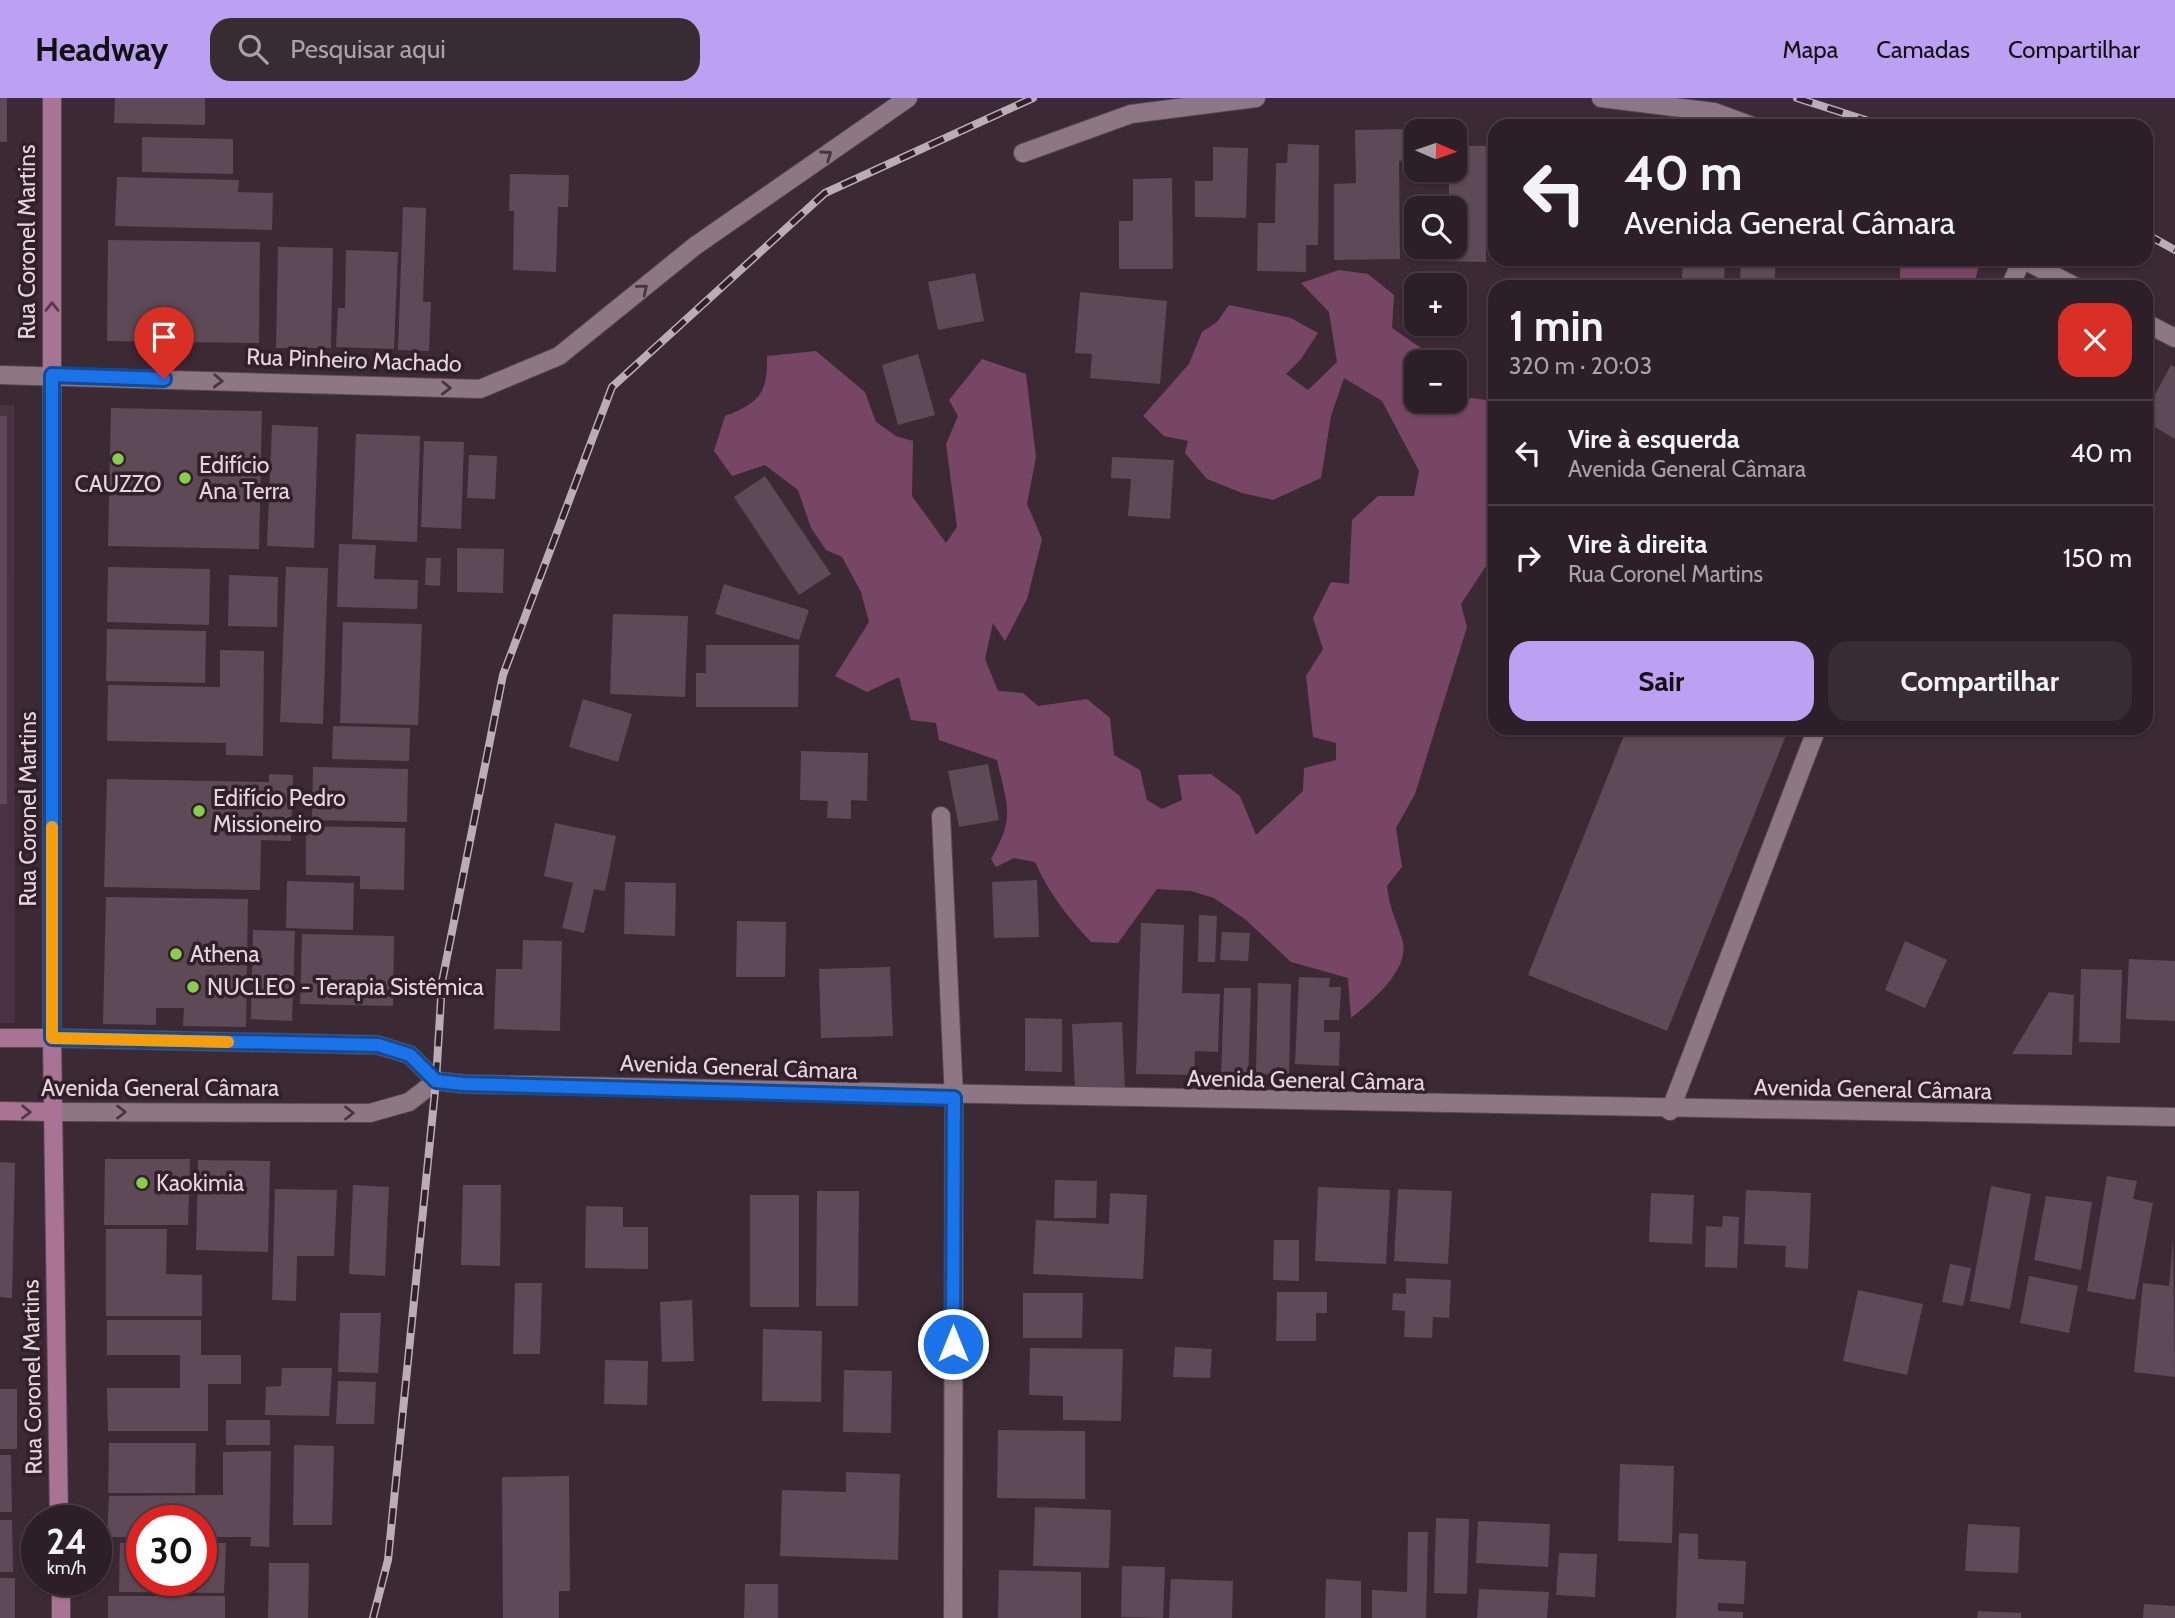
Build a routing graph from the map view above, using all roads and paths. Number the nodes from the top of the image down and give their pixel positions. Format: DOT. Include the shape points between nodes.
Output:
graph roads {
  1 [pos="52,98"];
  2 [pos="908,98"];
  3 [pos="1256,98"];
  4 [pos="1601,98"];
  5 [pos="1733,119"];
  6 [pos="1023,153"];
  7 [pos="2036,266"];
  8 [pos="2062,280"];
  9 [pos="2153,327"];
  10 [pos="2175,338"];
  11 [pos="0,374"];
  12 [pos="52,375"];
  13 [pos="1814,735"];
  14 [pos="941,816"];
  15 [pos="0,1038"];
  16 [pos="52,1038"];
  17 [pos="436,1081"];
  18 [pos="954,1098"];
  19 [pos="0,1111"];
  20 [pos="1670,1111"];
  21 [pos="53,1112"];
  22 [pos="2175,1117"];
  23 [pos="59,1505"];
  24 [pos="61,1596"];
  25 [pos="61,1618"];
  26 [pos="953,1618"];
  12 -- 1 [label="main road, Rua Coronel Martins, one-way"];
  12 -- 2 [label="street, Rua Pinheiro Machado, one-way" via="480,389 559,356 695,246"];
  3 -- 6 [label="street" via="1132,114"];
  4 -- 5 [label="street" via="1714,112"];
  7 -- 8 [label="street"];
  9 -- 10 [label="street"];
  11 -- 12 [label="street, Rua Pinheiro Machado"];
  12 -- 16 [label="main road, Rua Coronel Martins"];
  13 -- 20 [label="street"];
  14 -- 18 [label="street"];
  15 -- 16 [label="main road, Avenida General Câmara"];
  16 -- 17 [label="street, Avenida General Câmara" via="378,1045 410,1055"];
  16 -- 21 [label="main road, Rua Coronel Martins"];
  17 -- 18 [label="street, Avenida General Câmara"];
  21 -- 17 [label="street, Avenida General Câmara, one-way" via="370,1113 409,1102"];
  18 -- 20 [label="street, Avenida General Câmara"];
  18 -- 26 [label="street"];
  19 -- 21 [label="main road, Avenida General Câmara, one-way"];
  20 -- 22 [label="street, Avenida General Câmara"];
  21 -- 23 [label="main road, Rua Coronel Martins"];
  24 -- 25 [label="main road"];
}
